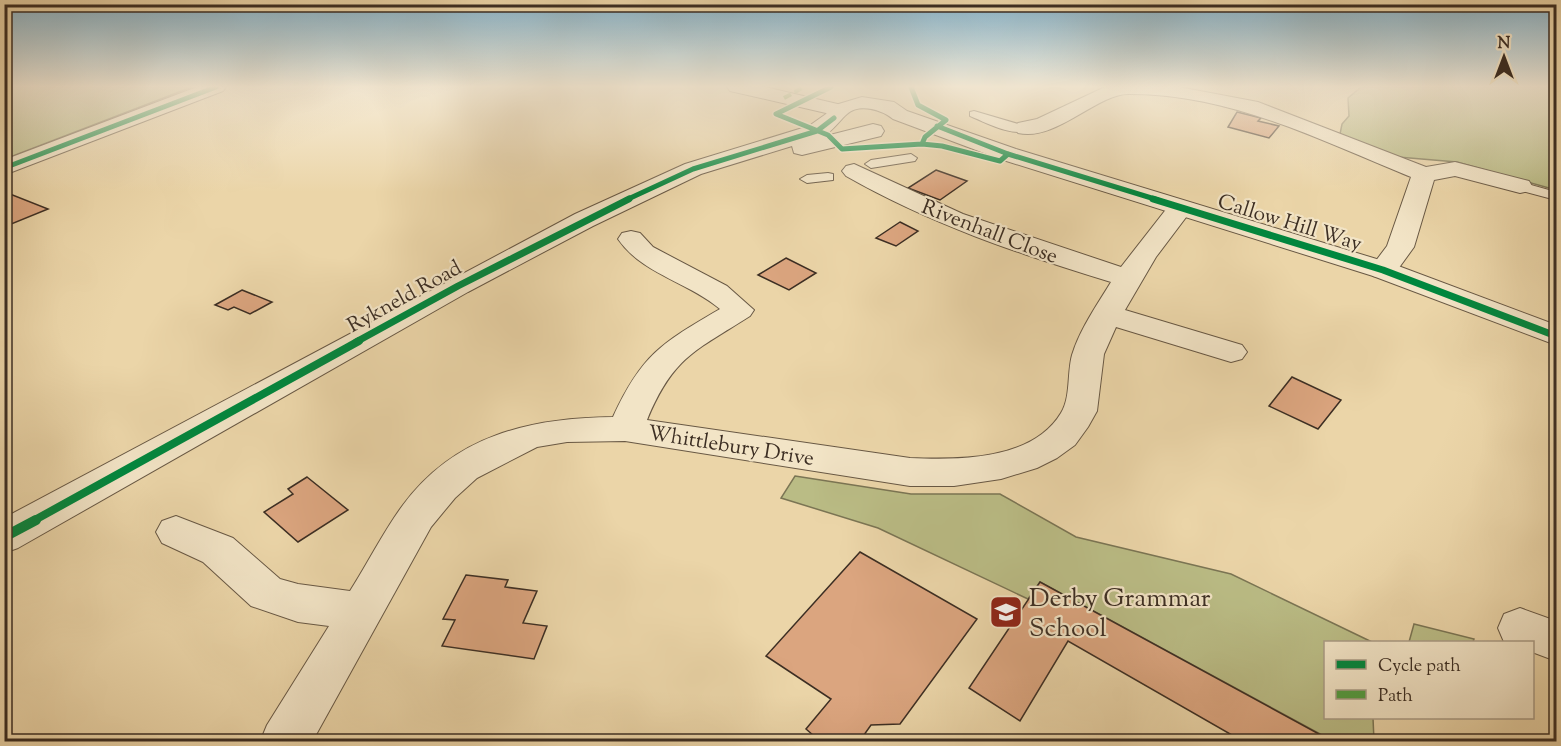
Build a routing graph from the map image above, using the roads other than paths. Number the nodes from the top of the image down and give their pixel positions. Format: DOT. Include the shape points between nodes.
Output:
graph roads {
  1 [pos="125,122"];
  2 [pos="828,122"];
  3 [pos="840,122"];
  4 [pos="899,122"];
  5 [pos="922,122"];
  6 [pos="994,122"];
  7 [pos="1048,122"];
  8 [pos="1295,122"];
  9 [pos="1026,129"];
  10 [pos="877,131"];
  11 [pos="1008,154"];
  12 [pos="911,158"];
  13 [pos="863,167"];
  14 [pos="4,168"];
  15 [pos="693,170"];
  16 [pos="1424,174"];
  17 [pos="818,178"];
  18 [pos="1520,186"];
  19 [pos="1557,196"];
  20 [pos="1180,208"];
  21 [pos="631,239"];
  22 [pos="1383,270"];
  23 [pos="1130,279"];
  24 [pos="1107,314"];
  25 [pos="1557,336"];
  26 [pos="1232,352"];
  27 [pos="625,429"];
  28 [pos="176,532"];
  29 [pos="4,537"];
  30 [pos="362,610"];
  31 [pos="285,741"];
  1 -- 14 [label="street"];
  2 -- 15 [label="street, Rykneld Road" via="817,131"];
  3 -- 10 [label="street, Callow Hill Way" via="853,129"];
  4 -- 10 [label="street"];
  5 -- 11 [label="street, Callow Hill Way"];
  6 -- 9 [label="lane"];
  7 -- 9 [label="street"];
  8 -- 16 [label="street"];
  10 -- 11 [label="street, Callow Hill Way"];
  10 -- 15 [label="street, Rykneld Road"];
  11 -- 20 [label="street, Callow Hill Way"];
  12 -- 13 [label="lane"];
  13 -- 17 [label="street"];
  13 -- 23 [label="street, Rivenhall Close" via="926,208 1025,247"];
  15 -- 29 [label="street, Rykneld Road" via="625,199 458,286"];
  16 -- 18 [label="street" via="1455,169"];
  16 -- 22 [label="street" via="1400,247"];
  18 -- 19 [label="lane"];
  20 -- 22 [label="street, Callow Hill Way"];
  20 -- 23 [label="street, Whittlebury Drive" via="1148,246"];
  21 -- 27 [label="street" via="643,253 717,292 739,310 677,349 662,363"];
  22 -- 25 [label="street, Callow Hill Way"];
  23 -- 24 [label="street, Whittlebury Drive"];
  24 -- 26 [label="street"];
  24 -- 27 [label="street, Whittlebury Drive" via="1084,363 1083,400 1076,419 1037,453 1014,462 942,474 910,472"];
  27 -- 30 [label="street, Whittlebury Drive" via="567,430 529,436 464,468 417,516"];
  28 -- 30 [label="street" via="218,550 266,592 298,603"];
  30 -- 31 [label="street, Whittlebury Drive"];
}
